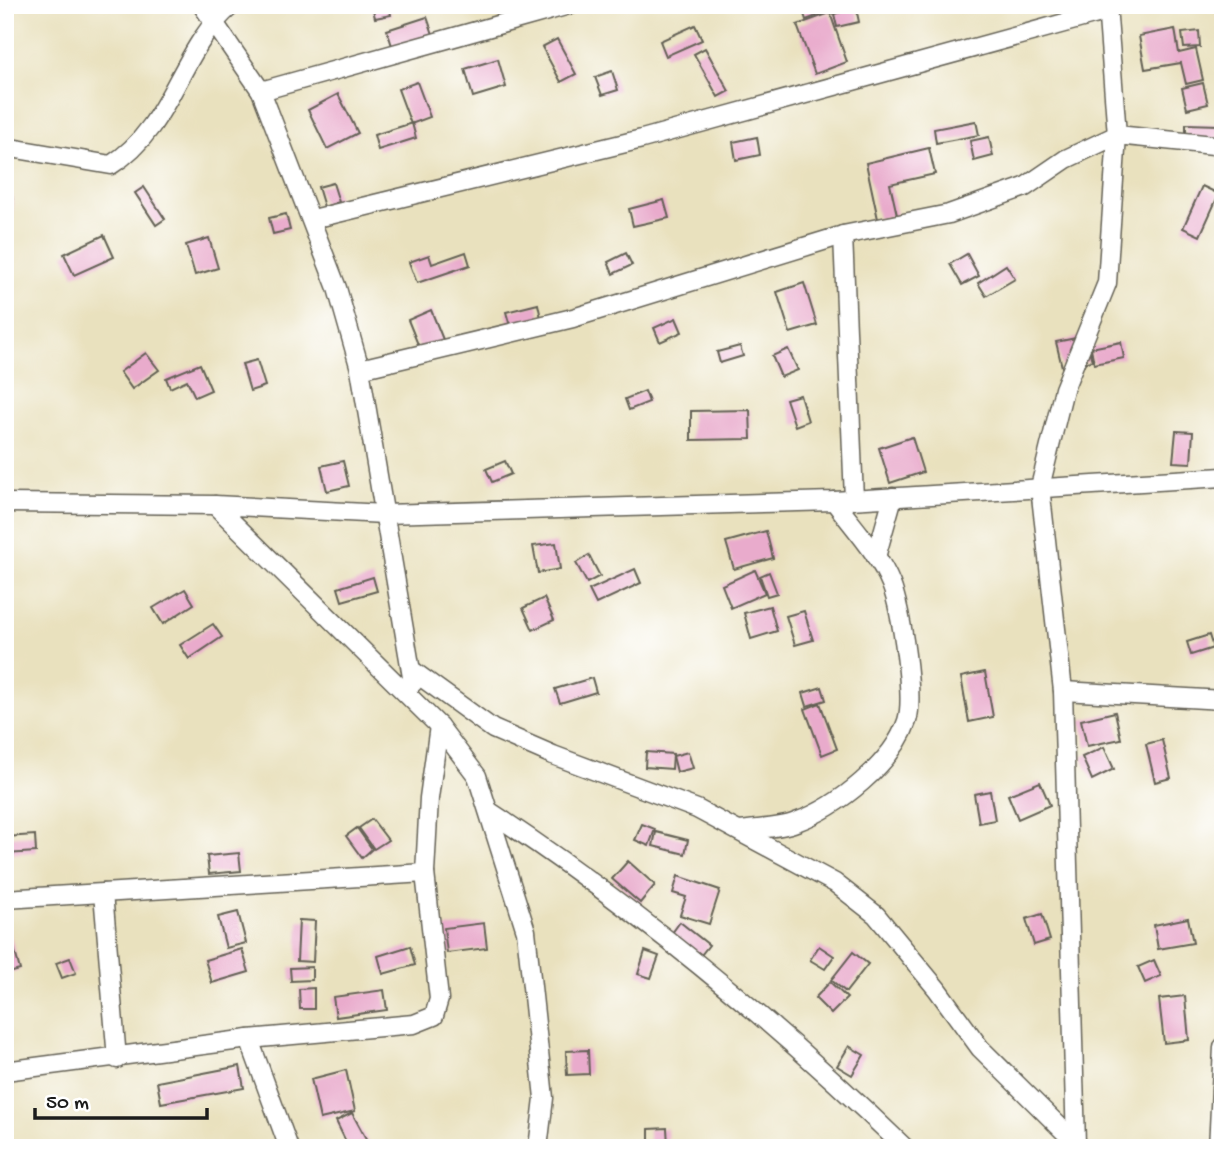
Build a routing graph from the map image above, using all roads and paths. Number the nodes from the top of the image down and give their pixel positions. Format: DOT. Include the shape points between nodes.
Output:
graph roads {
  1 [pos="202,5"];
  2 [pos="233,5"];
  3 [pos="569,5"];
  4 [pos="1107,8"];
  5 [pos="214,21"];
  6 [pos="261,91"];
  7 [pos="1117,135"];
  8 [pos="1223,146"];
  9 [pos="5,147"];
  10 [pos="313,219"];
  11 [pos="843,235"];
  12 [pos="360,369"];
  13 [pos="1223,477"];
  14 [pos="1040,487"];
  15 [pos="894,497"];
  16 [pos="854,499"];
  17 [pos="834,501"];
  18 [pos="5,503"];
  19 [pos="215,505"];
  20 [pos="384,514"];
  21 [pos="876,557"];
  22 [pos="413,671"];
  23 [pos="1063,691"];
  24 [pos="1223,700"];
  25 [pos="415,701"];
  26 [pos="439,726"];
  27 [pos="489,811"];
  28 [pos="738,831"];
  29 [pos="425,873"];
  30 [pos="103,893"];
  31 [pos="5,899"];
  32 [pos="249,1039"];
  33 [pos="1223,1047"];
  34 [pos="117,1059"];
  35 [pos="5,1071"];
  36 [pos="1078,1146"];
  37 [pos="289,1148"];
  38 [pos="538,1148"];
  39 [pos="905,1148"];
  40 [pos="1218,1148"];
  1 -- 5 [label="street"];
  2 -- 5 [label="street"];
  3 -- 6 [label="street"];
  4 -- 7 [label="street"];
  4 -- 10 [label="street" via="642,139"];
  5 -- 6 [label="street"];
  5 -- 9 [label="street" via="158,120 133,151 111,165"];
  6 -- 10 [label="street"];
  7 -- 8 [label="street"];
  7 -- 11 [label="street" via="1066,159 1025,187 949,214"];
  7 -- 14 [label="street" via="1107,283 1064,389"];
  10 -- 12 [label="street"];
  11 -- 12 [label="street" via="573,318"];
  11 -- 16 [label="street"];
  12 -- 20 [label="street"];
  13 -- 14 [label="street"];
  14 -- 15 [label="street"];
  14 -- 23 [label="street"];
  15 -- 16 [label="street"];
  15 -- 21 [label="street"];
  16 -- 17 [label="street"];
  17 -- 20 [label="street"];
  17 -- 21 [label="street"];
  18 -- 19 [label="street"];
  19 -- 20 [label="street"];
  19 -- 25 [label="street"];
  20 -- 22 [label="street"];
  21 -- 28 [label="street" via="891,584 905,639 908,718 893,752 849,793 796,823"];
  22 -- 25 [label="street"];
  22 -- 28 [label="street" via="493,729 697,809"];
  23 -- 24 [label="street"];
  23 -- 36 [label="street"];
  25 -- 26 [label="street"];
  26 -- 27 [label="street" via="477,776"];
  26 -- 29 [label="street"];
  27 -- 38 [label="street" via="526,931 544,1098"];
  27 -- 39 [label="street" via="656,928 844,1089"];
  28 -- 36 [label="street" via="814,869 876,915 980,1048"];
  29 -- 30 [label="street"];
  29 -- 32 [label="street" via="439,999 434,1016 414,1024"];
  30 -- 31 [label="street"];
  30 -- 34 [label="street"];
  32 -- 34 [label="street"];
  32 -- 37 [label="street"];
  33 -- 40 [label="street"];
  34 -- 35 [label="street"];
}
